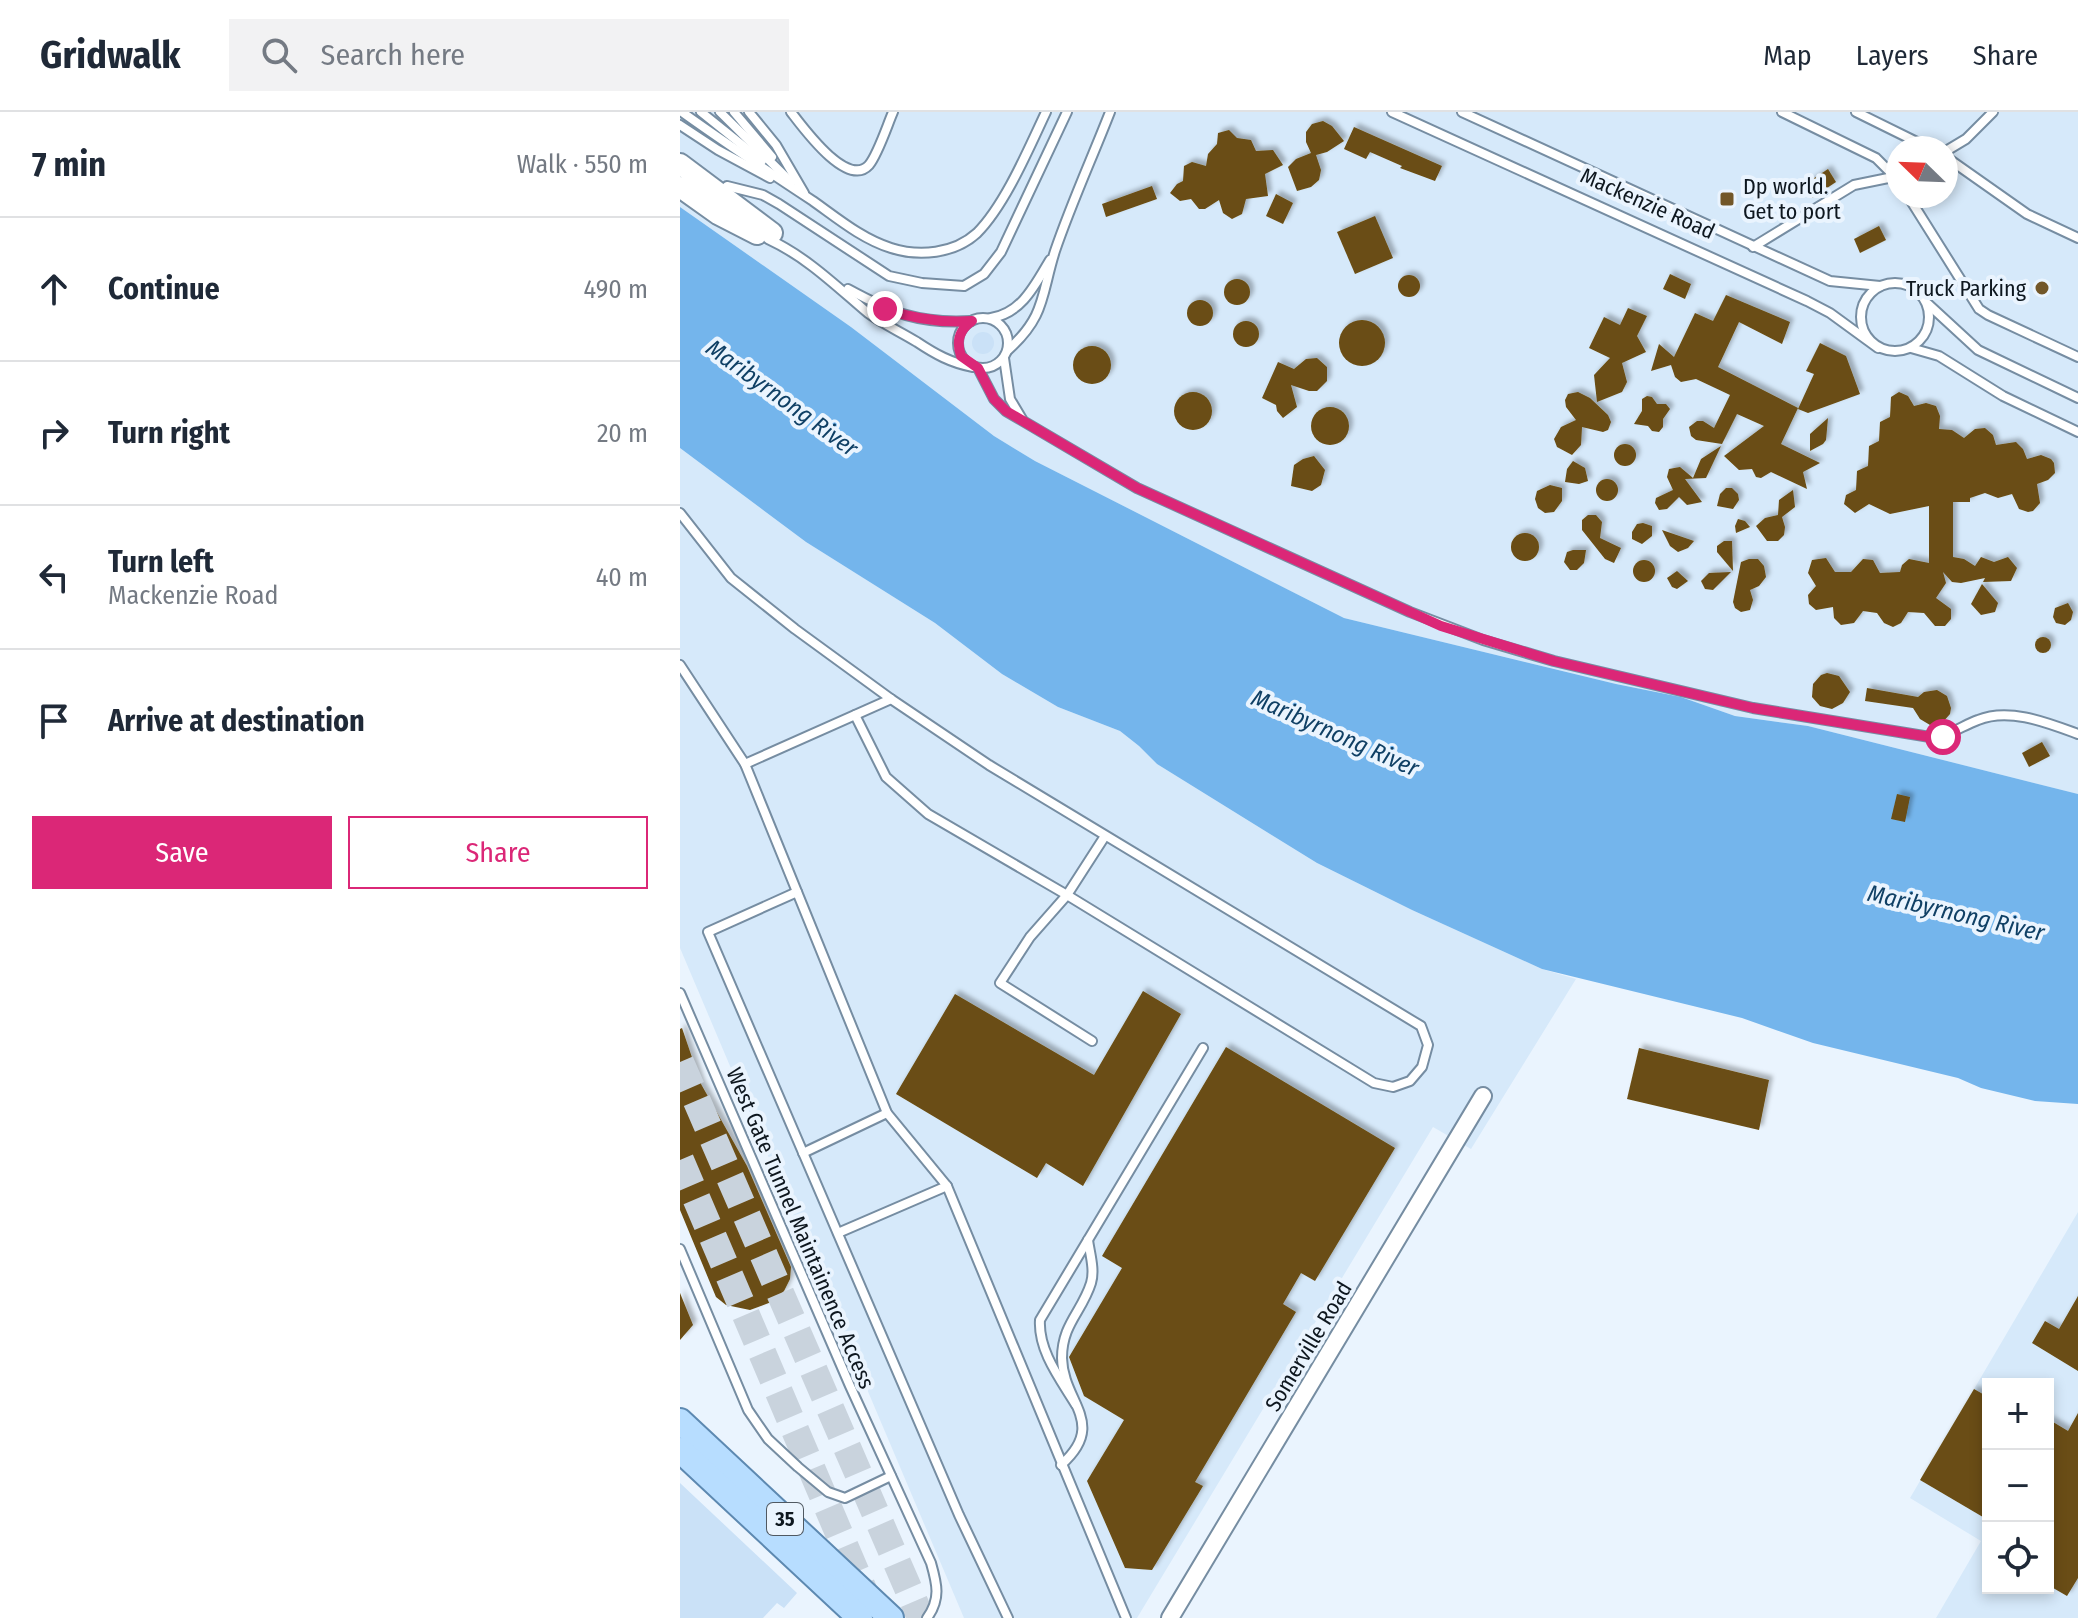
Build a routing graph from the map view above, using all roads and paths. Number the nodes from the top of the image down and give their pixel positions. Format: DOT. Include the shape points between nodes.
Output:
graph roads {
  1 [pos="682,112"];
  2 [pos="701,112"];
  3 [pos="720,112"];
  4 [pos="734,112"];
  5 [pos="749,112"];
  6 [pos="791,112"];
  7 [pos="893,112"];
  8 [pos="1046,112"];
  9 [pos="1067,112"];
  10 [pos="1110,112"];
  11 [pos="1392,112"];
  12 [pos="1462,112"];
  13 [pos="1782,112"];
  14 [pos="1856,112"];
  15 [pos="1993,112"];
  16 [pos="680,125"];
  17 [pos="1905,136"];
  18 [pos="1958,145"];
  19 [pos="1958,163"];
  20 [pos="680,164"];
  21 [pos="1886,168"];
  22 [pos="1886,180"];
  23 [pos="680,187"];
  24 [pos="806,197"];
  25 [pos="716,202"];
  26 [pos="1916,208"];
  27 [pos="770,236"];
  28 [pos="2078,238"];
  29 [pos="1753,247"];
  30 [pos="1055,253"];
  31 [pos="836,283"];
  32 [pos="1880,286"];
  33 [pos="1927,304"];
  34 [pos="988,318"];
  35 [pos="972,321"];
  36 [pos="1878,348"];
  37 [pos="1911,348"];
  38 [pos="1006,354"];
  39 [pos="2078,357"];
  40 [pos="975,368"];
  41 [pos="2078,398"];
  42 [pos="1022,420"];
  43 [pos="2078,432"];
  44 [pos="680,513"];
  45 [pos="680,665"];
  46 [pos="891,699"];
  47 [pos="855,715"];
  48 [pos="2078,734"];
  49 [pos="745,764"];
  50 [pos="1105,836"];
  51 [pos="797,892"];
  52 [pos="1067,895"];
  53 [pos="680,993"];
  54 [pos="1092,1041"];
  55 [pos="1203,1048"];
  56 [pos="1483,1096"];
  57 [pos="887,1113"];
  58 [pos="803,1153"];
  59 [pos="947,1186"];
  60 [pos="838,1233"];
  61 [pos="1088,1239"];
  62 [pos="680,1249"];
  63 [pos="1076,1405"];
  64 [pos="680,1421"];
  65 [pos="680,1450"];
  66 [pos="1061,1465"];
  67 [pos="891,1476"];
  68 [pos="855,1616"];
  69 [pos="891,1618"];
  70 [pos="927,1618"];
  71 [pos="1008,1618"];
  72 [pos="1126,1618"];
  73 [pos="1170,1618"];
  1 -- 24 [label="lane"];
  2 -- 24 [label="lane"];
  3 -- 24 [label="lane"];
  4 -- 24 [label="lane"];
  5 -- 24 [label="lane" via="776,145"];
  6 -- 7 [label="lane" via="828,156 861,169 869,164"];
  8 -- 24 [label="lane" via="1000,201 977,233 959,245 937,252 892,249"];
  9 -- 25 [label="lane" via="1001,252 984,274 964,286 889,276 763,195 727,186"];
  10 -- 30 [label="lane"];
  11 -- 36 [label="lane, Mackenzie Road" via="1807,301"];
  12 -- 29 [label="lane, Mackenzie Road"];
  13 -- 21 [label="lane"];
  14 -- 17 [label="lane"];
  15 -- 18 [label="lane"];
  16 -- 24 [label="lane"];
  19 -- 28 [label="lane" via="2027,214"];
  20 -- 25 [label="street"];
  22 -- 29 [label="lane" via="1854,185"];
  23 -- 25 [label="street"];
  25 -- 27 [label="street"];
  26 -- 39 [label="lane" via="1979,309"];
  27 -- 31 [label="lane"];
  29 -- 32 [label="lane, Mackenzie Road" via="1830,281"];
  30 -- 34 [label="lane" via="1019,305 1006,315"];
  30 -- 38 [label="lane" via="1040,308"];
  31 -- 35 [label="lane" via="902,315 946,323"];
  31 -- 40 [label="lane" via="871,315 946,359"];
  32 -- 33 [label="lane" via="1907,285"];
  32 -- 36 [label="lane" via="1861,311 1864,332"];
  33 -- 37 [label="lane" via="1926,334"];
  33 -- 41 [label="lane" via="1978,350"];
  34 -- 35 [label="lane"];
  34 -- 38 [label="lane" via="1005,330"];
  35 -- 40 [label="lane" via="958,340 961,356"];
  36 -- 37 [label="lane"];
  37 -- 43 [label="lane" via="1939,356 2003,396"];
  38 -- 40 [label="lane" via="993,367"];
  38 -- 42 [label="lane" via="1010,399"];
  40 -- 42 [label="lane" via="994,399"];
  42 -- 48 [label="lane" via="1137,488 1420,617 1483,640 1753,708 1930,737 1943,737 1990,715 2009,714"];
  44 -- 46 [label="lane" via="731,578"];
  45 -- 49 [label="lane"];
  46 -- 47 [label="lane"];
  46 -- 50 [label="lane"];
  47 -- 49 [label="lane"];
  47 -- 52 [label="lane" via="886,777 928,814"];
  49 -- 51 [label="lane"];
  50 -- 52 [label="lane"];
  50 -- 52 [label="lane" via="1421,1026 1428,1045 1422,1067 1410,1081 1393,1087 1374,1083"];
  51 -- 57 [label="lane"];
  51 -- 58 [label="lane" via="708,932"];
  52 -- 54 [label="lane" via="1000,983"];
  53 -- 67 [label="lane, West Gate Tunnel Maintainence Access"];
  55 -- 61 [label="lane"];
  56 -- 73 [label="street, Somerville Road"];
  57 -- 58 [label="lane"];
  57 -- 59 [label="lane"];
  58 -- 60 [label="lane"];
  59 -- 60 [label="lane"];
  59 -- 66 [label="lane"];
  60 -- 71 [label="lane"];
  61 -- 63 [label="lane" via="1093,1274 1069,1322 1062,1361"];
  61 -- 63 [label="lane" via="1039,1329 1051,1365"];
  62 -- 67 [label="lane" via="748,1410 768,1439 828,1492 845,1498"];
  63 -- 66 [label="lane" via="1083,1436"];
  64 -- 69 [label="main road, 35"];
  65 -- 68 [label="main road, 35"];
  66 -- 72 [label="lane"];
  67 -- 70 [label="lane, West Gate Tunnel Maintainence Access" via="938,1588"];
}
